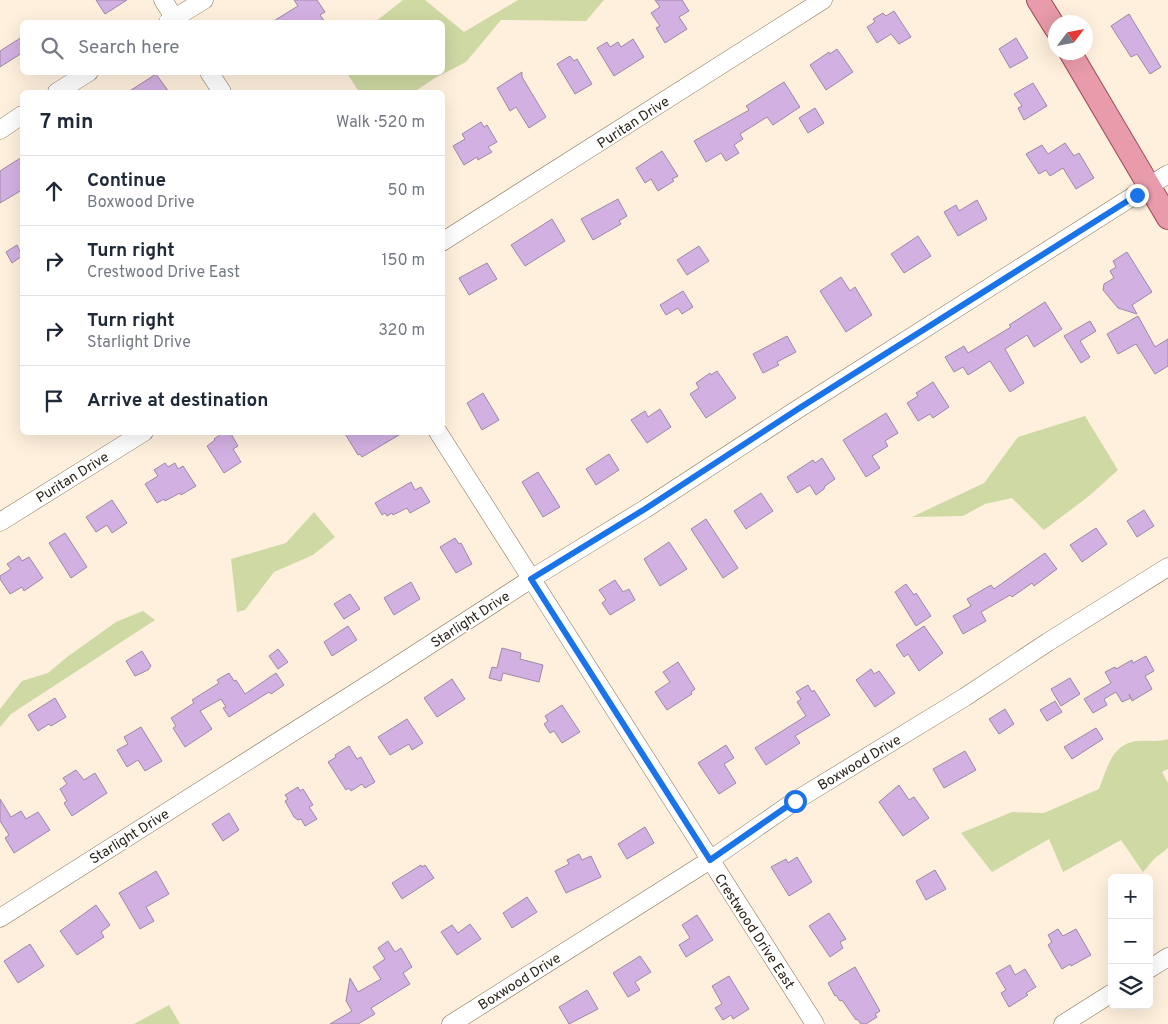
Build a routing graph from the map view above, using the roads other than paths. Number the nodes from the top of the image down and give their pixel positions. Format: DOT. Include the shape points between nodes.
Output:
graph roads {
  1 [pos="163,0"];
  2 [pos="204,0"];
  3 [pos="823,0"];
  4 [pos="1038,0"];
  5 [pos="1048,16"];
  6 [pos="173,20"];
  7 [pos="174,20"];
  8 [pos="1075,60"];
  9 [pos="84,75"];
  10 [pos="211,75"];
  11 [pos="60,90"];
  12 [pos="221,90"];
  13 [pos="20,116"];
  14 [pos="0,130"];
  15 [pos="1168,174"];
  16 [pos="1149,186"];
  17 [pos="1168,218"];
  18 [pos="445,240"];
  19 [pos="139,435"];
  20 [pos="440,435"];
  21 [pos="0,522"];
  22 [pos="1168,567"];
  23 [pos="531,579"];
  24 [pos="710,860"];
  25 [pos="0,918"];
  26 [pos="1168,958"];
  27 [pos="1153,967"];
  28 [pos="1108,996"];
  29 [pos="451,1024"];
  30 [pos="815,1024"];
  31 [pos="1063,1024"];
  1 -- 6 [label="street"];
  2 -- 7 [label="street"];
  3 -- 18 [label="street, Puritan Drive"];
  4 -- 5 [label="main road"];
  8 -- 16 [label="main road"];
  9 -- 11 [label="street"];
  10 -- 12 [label="street"];
  13 -- 14 [label="street"];
  15 -- 16 [label="street, Starlight Drive"];
  16 -- 17 [label="main road"];
  16 -- 23 [label="street, Starlight Drive" via="654,504"];
  19 -- 21 [label="street, Puritan Drive"];
  20 -- 23 [label="street, Crestwood Drive East"];
  22 -- 24 [label="street, Boxwood Drive" via="795,801"];
  23 -- 24 [label="street, Crestwood Drive East"];
  23 -- 25 [label="street, Starlight Drive"];
  24 -- 29 [label="street, Boxwood Drive"];
  24 -- 30 [label="street, Crestwood Drive East"];
  26 -- 27 [label="street"];
  28 -- 31 [label="street"];
}
